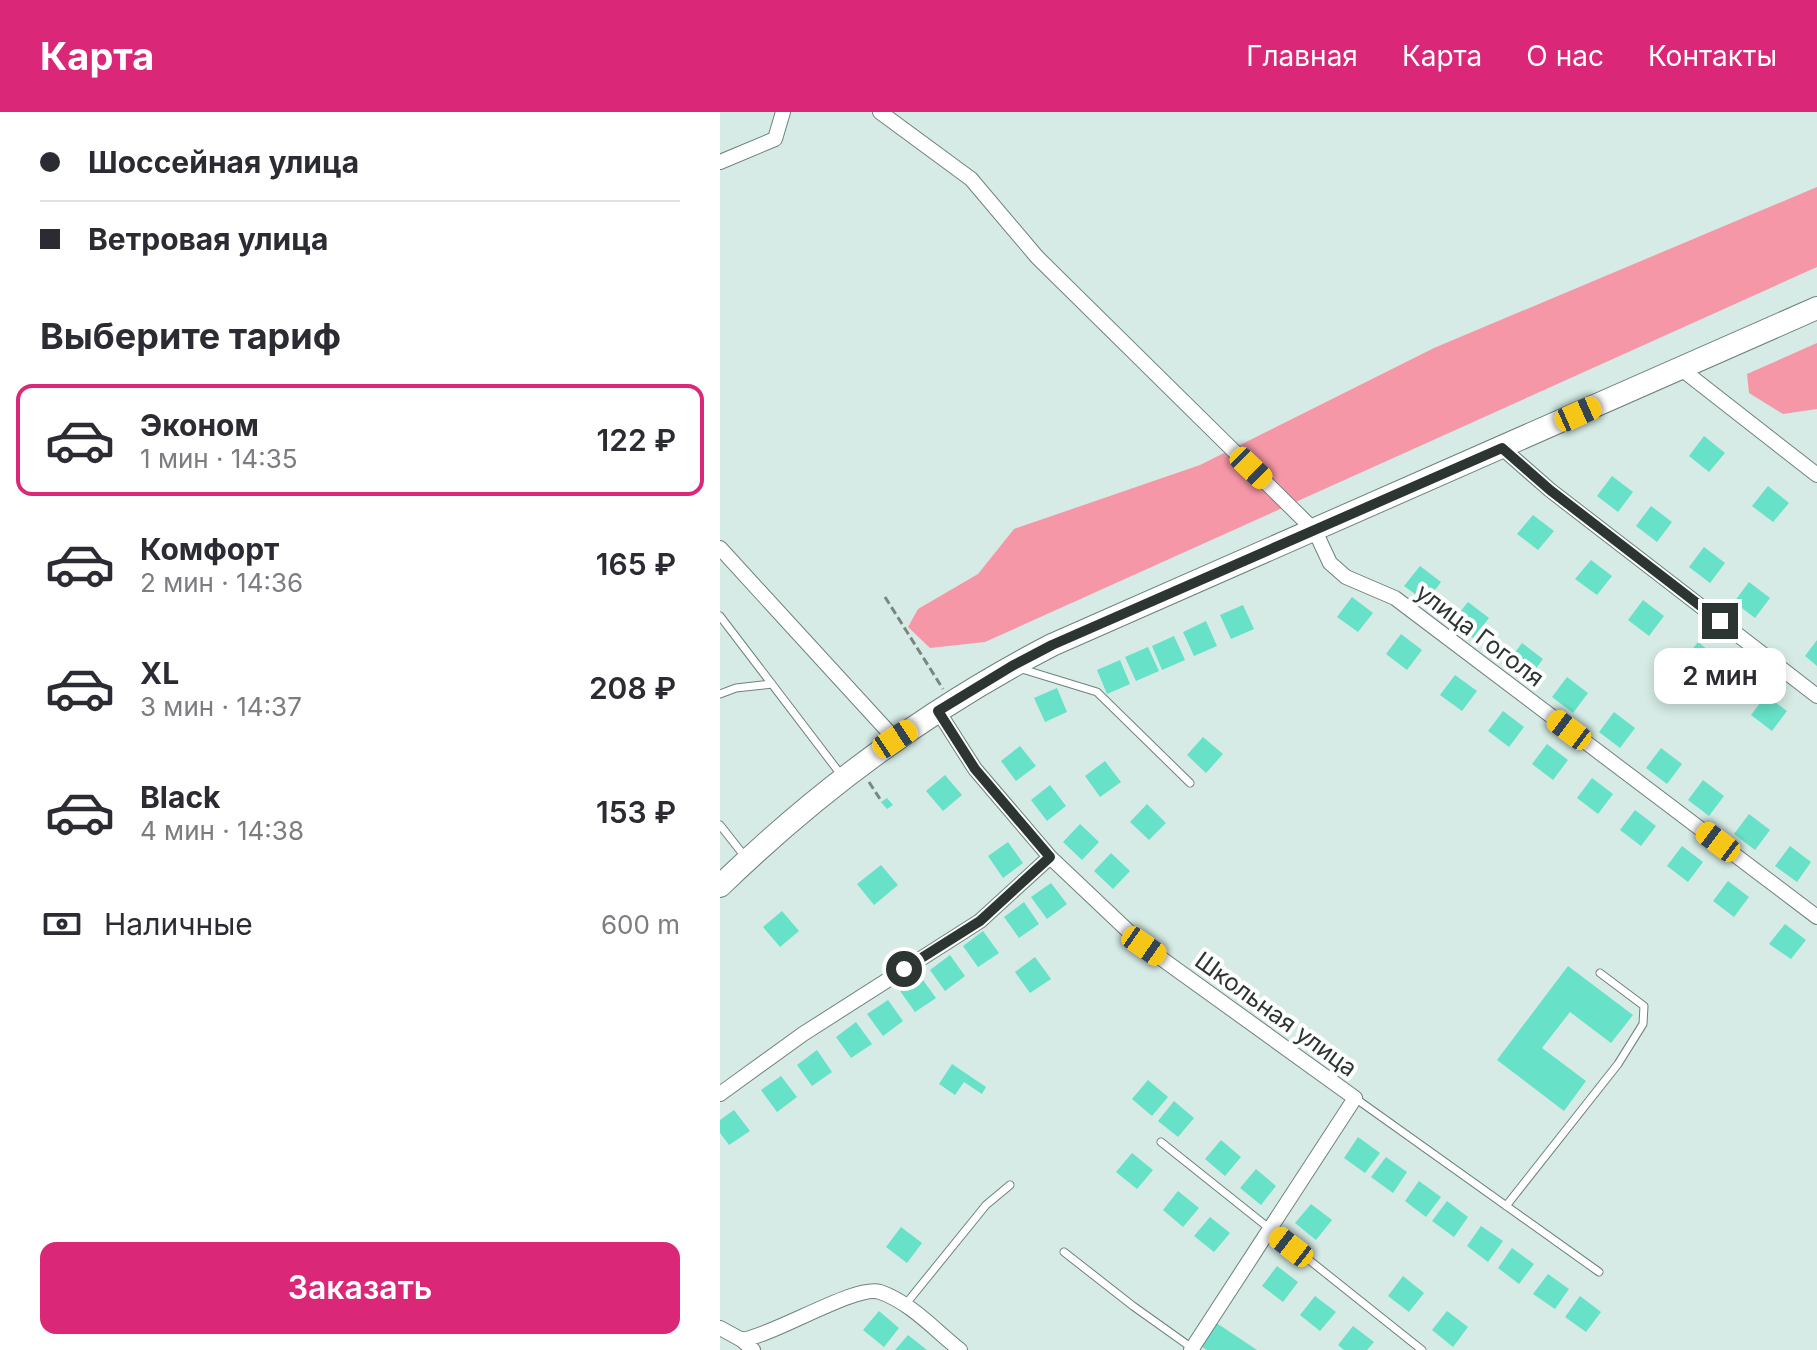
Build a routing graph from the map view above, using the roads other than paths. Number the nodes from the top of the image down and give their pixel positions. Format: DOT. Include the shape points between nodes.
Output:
graph roads {
  1 [pos="783,112"];
  2 [pos="880,112"];
  3 [pos="720,162"];
  4 [pos="1817,308"];
  5 [pos="1680,368"];
  6 [pos="1502,448"];
  7 [pos="1817,475"];
  8 [pos="1315,531"];
  9 [pos="720,548"];
  10 [pos="720,616"];
  11 [pos="1012,666"];
  12 [pos="772,684"];
  13 [pos="720,694"];
  14 [pos="1817,696"];
  15 [pos="945,707"];
  16 [pos="895,739"];
  17 [pos="843,778"];
  18 [pos="1190,783"];
  19 [pos="720,825"];
  20 [pos="1050,857"];
  21 [pos="747,859"];
  22 [pos="720,886"];
  23 [pos="1817,917"];
  24 [pos="1600,973"];
  25 [pos="720,1094"];
  26 [pos="1355,1098"];
  27 [pos="1161,1142"];
  28 [pos="1010,1185"];
  29 [pos="1506,1206"];
  30 [pos="1269,1230"];
  31 [pos="1064,1252"];
  32 [pos="1599,1272"];
  33 [pos="905,1305"];
  34 [pos="720,1328"];
  35 [pos="748,1345"];
  36 [pos="1192,1349"];
  37 [pos="960,1350"];
  38 [pos="1422,1350"];
  1 -- 3 [label="street" via="775,139"];
  2 -- 8 [label="street, улица Гоголя" via="971,179 1037,257"];
  4 -- 5 [label="main road"];
  5 -- 6 [label="main road"];
  5 -- 7 [label="street"];
  6 -- 8 [label="main road"];
  6 -- 14 [label="street"];
  8 -- 11 [label="main road"];
  8 -- 23 [label="street, улица Гоголя" via="1330,563 1346,577 1395,598"];
  9 -- 16 [label="street"];
  10 -- 12 [label="lane"];
  11 -- 15 [label="main road"];
  11 -- 18 [label="lane" via="1097,692"];
  12 -- 13 [label="lane"];
  12 -- 17 [label="lane"];
  15 -- 16 [label="main road"];
  15 -- 20 [label="street, Школьная улица" via="975,769"];
  16 -- 17 [label="main road"];
  17 -- 21 [label="main road"];
  19 -- 21 [label="lane"];
  20 -- 25 [label="street" via="980,921"];
  20 -- 26 [label="street, Школьная улица" via="1144,946"];
  21 -- 22 [label="main road"];
  24 -- 29 [label="lane" via="1644,1006 1643,1024 1618,1064"];
  26 -- 29 [label="lane, Школьная улица"];
  26 -- 30 [label="street"];
  27 -- 30 [label="lane"];
  28 -- 33 [label="lane" via="986,1205"];
  29 -- 32 [label="lane, Школьная улица"];
  30 -- 36 [label="street"];
  30 -- 38 [label="lane"];
  31 -- 36 [label="lane"];
  33 -- 35 [label="street" via="868,1291"];
  33 -- 37 [label="street"];
  34 -- 35 [label="street"];
}
